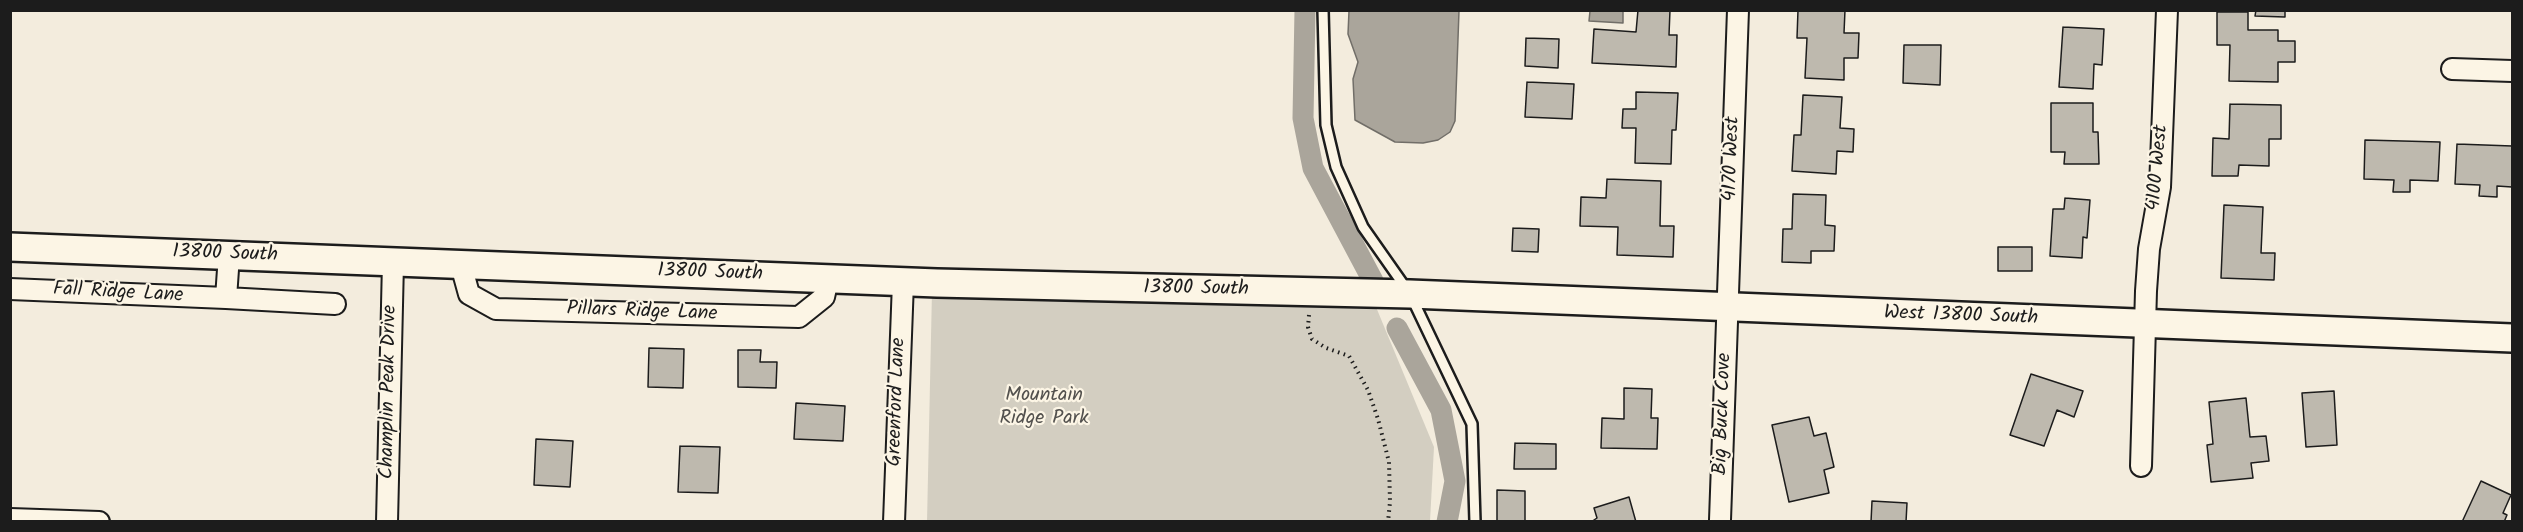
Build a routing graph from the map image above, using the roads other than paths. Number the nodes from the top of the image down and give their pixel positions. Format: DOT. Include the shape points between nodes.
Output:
graph roads {
  1 [pos="1323,10"];
  2 [pos="1738,10"];
  3 [pos="2167,10"];
  4 [pos="2452,69"];
  5 [pos="2512,71"];
  6 [pos="10,247"];
  7 [pos="229,255"];
  8 [pos="393,262"];
  9 [pos="461,265"];
  10 [pos="828,279"];
  11 [pos="903,282"];
  12 [pos="10,289"];
  13 [pos="1410,294"];
  14 [pos="226,298"];
  15 [pos="335,304"];
  16 [pos="1728,308"];
  17 [pos="2145,324"];
  18 [pos="2512,338"];
  19 [pos="2141,466"];
  20 [pos="10,519"];
  21 [pos="1720,519"];
  22 [pos="99,522"];
  23 [pos="387,522"];
  24 [pos="894,522"];
  25 [pos="1475,522"];
  1 -- 13 [label="lane" via="1326,124 1336,167 1363,227"];
  2 -- 16 [label="street, 4170 West"];
  3 -- 17 [label="street, 4100 West" via="2162,161"];
  4 -- 5 [label="street"];
  6 -- 7 [label="street, 13800 South"];
  7 -- 8 [label="street, 13800 South"];
  7 -- 14 [label="street"];
  8 -- 9 [label="street, 13800 South"];
  8 -- 23 [label="street, Champlin Peak Drive"];
  9 -- 10 [label="street, 13800 South"];
  9 -- 10 [label="street, Pillars Ridge Lane" via="469,294 496,309 799,317 824,297"];
  10 -- 11 [label="street, 13800 South"];
  11 -- 13 [label="street, 13800 South"];
  11 -- 24 [label="street, Greenford Lane"];
  12 -- 14 [label="street, Fall Ridge Lane"];
  13 -- 16 [label="street, West 13800 South"];
  13 -- 25 [label="lane" via="1472,424"];
  14 -- 15 [label="street, Fall Ridge Lane"];
  16 -- 17 [label="street, West 13800 South"];
  16 -- 21 [label="street, Big Buck Cove"];
  17 -- 18 [label="street, West 13800 South"];
  17 -- 19 [label="street, 4100 West"];
  20 -- 22 [label="street"];
}
